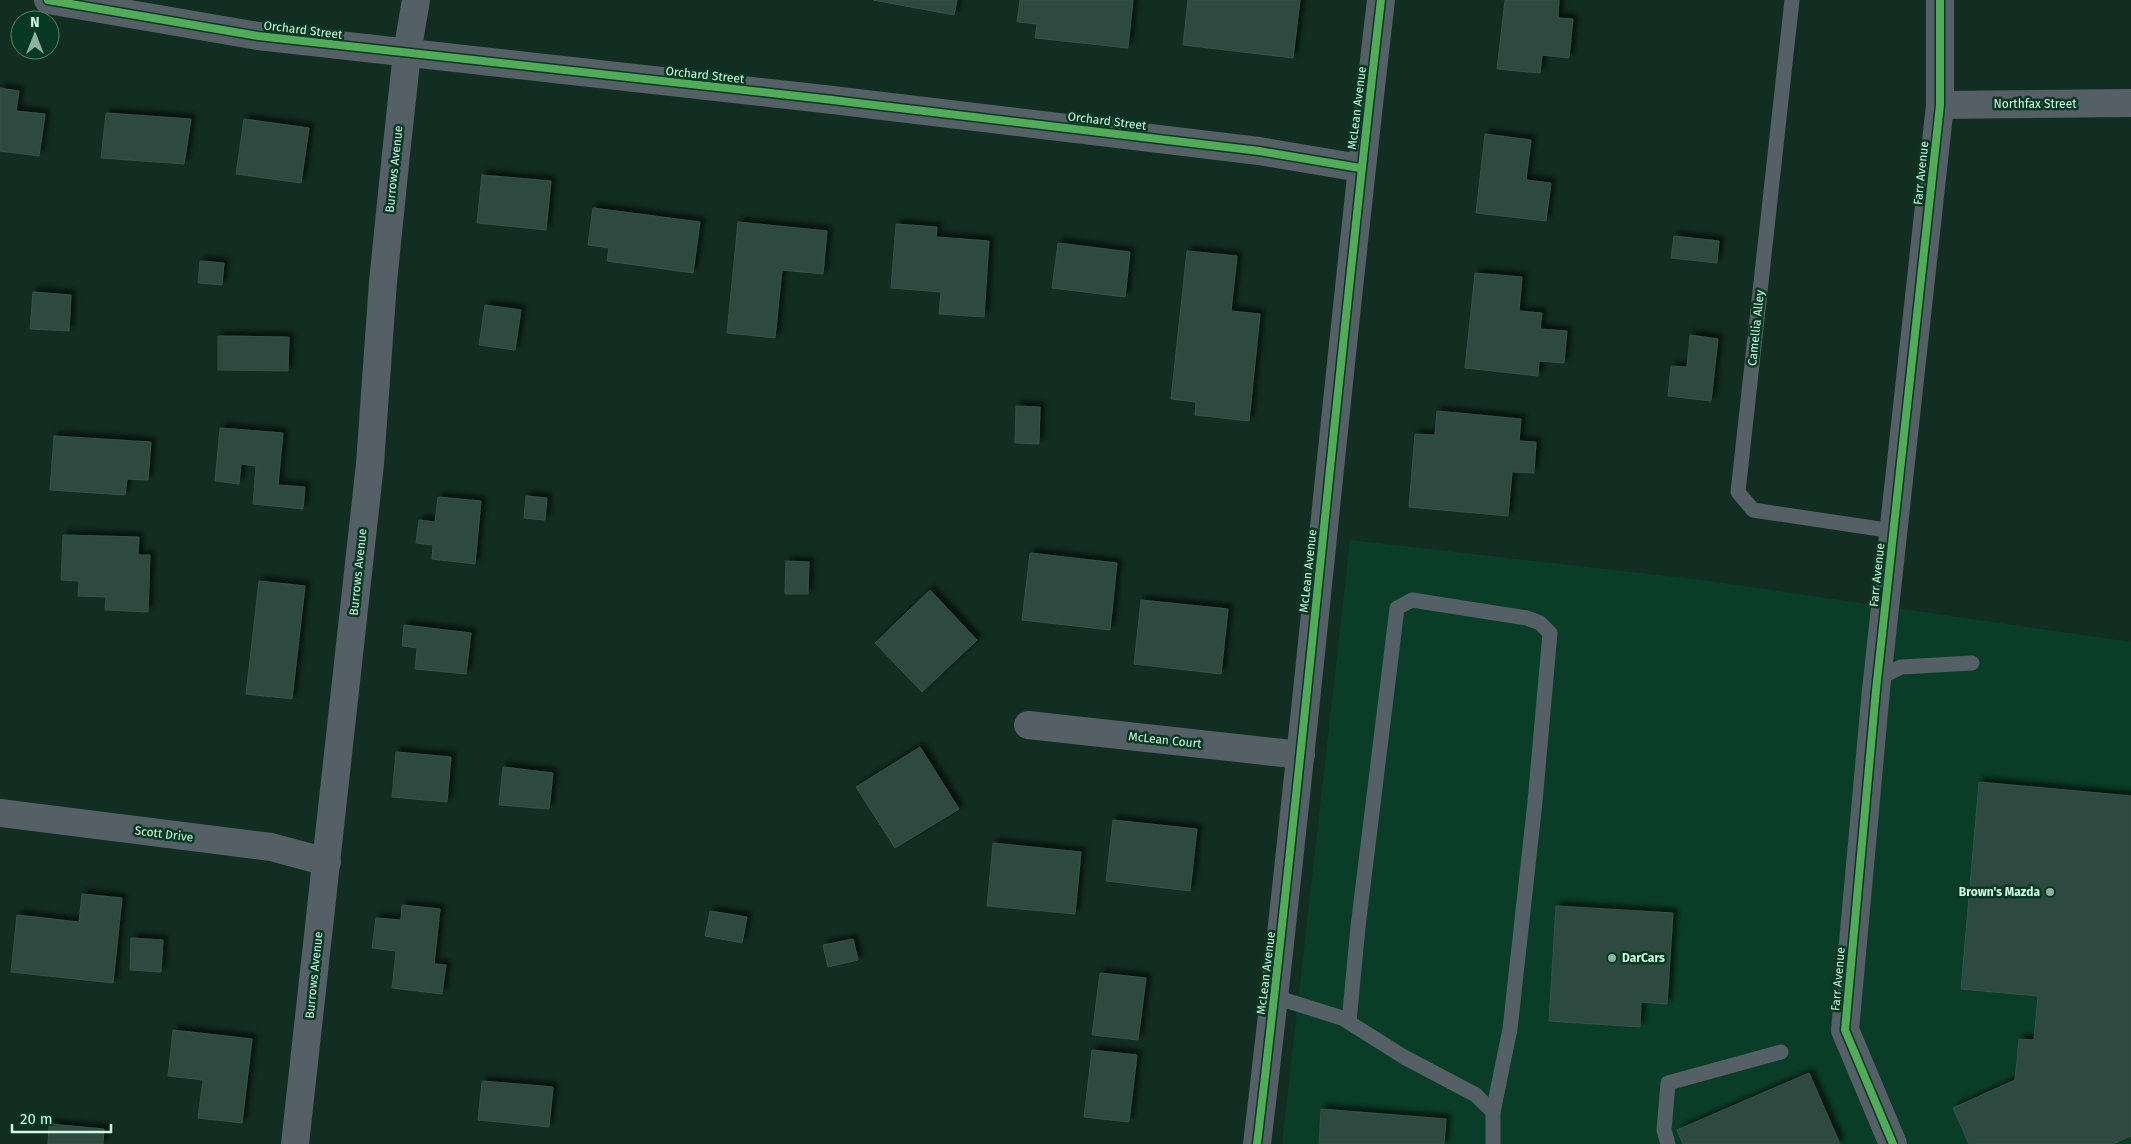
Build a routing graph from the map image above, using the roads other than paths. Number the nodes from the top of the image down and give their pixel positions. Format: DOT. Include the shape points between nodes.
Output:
graph roads {
  1 [pos="48,0"];
  2 [pos="416,0"];
  3 [pos="1381,0"];
  4 [pos="1792,0"];
  5 [pos="1940,0"];
  6 [pos="407,53"];
  7 [pos="2131,103"];
  8 [pos="1940,104"];
  9 [pos="1360,168"];
  10 [pos="1893,532"];
  11 [pos="1972,663"];
  12 [pos="1876,690"];
  13 [pos="1028,725"];
  14 [pos="1301,754"];
  15 [pos="0,813"];
  16 [pos="327,862"];
  17 [pos="1274,997"];
  18 [pos="1349,1022"];
  19 [pos="1782,1052"];
  20 [pos="1493,1112"];
  21 [pos="295,1144"];
  22 [pos="1257,1144"];
  23 [pos="1493,1144"];
  24 [pos="1668,1144"];
  25 [pos="1893,1144"];
  1 -- 6 [label="street, Orchard Street" via="258,36"];
  2 -- 6 [label="street, Burrows Avenue"];
  3 -- 9 [label="street, McLean Avenue"];
  4 -- 10 [label="lane, Camellia Alley" via="1738,492 1753,510"];
  5 -- 8 [label="street, Farr Avenue"];
  6 -- 9 [label="street, Orchard Street" via="1259,151"];
  6 -- 16 [label="street, Burrows Avenue" via="383,282 370,464"];
  7 -- 8 [label="street, Northfax Street"];
  8 -- 10 [label="street, Farr Avenue"];
  9 -- 14 [label="street, McLean Avenue"];
  10 -- 12 [label="street, Farr Avenue"];
  11 -- 12 [label="lane" via="1901,667 1884,675"];
  12 -- 25 [label="street, Farr Avenue" via="1845,1030"];
  13 -- 14 [label="street, McLean Court"];
  14 -- 17 [label="street, McLean Avenue"];
  15 -- 16 [label="street, Scott Drive" via="272,847"];
  16 -- 21 [label="street, Burrows Avenue"];
  17 -- 18 [label="lane"];
  17 -- 22 [label="street, McLean Avenue"];
  18 -- 20 [label="lane" via="1404,1057 1476,1095"];
  18 -- 20 [label="lane" via="1397,608 1412,600 1527,618 1540,623 1550,632 1535,802 1510,1029"];
  19 -- 24 [label="lane" via="1668,1082 1664,1130"];
  20 -- 23 [label="lane"];
}
